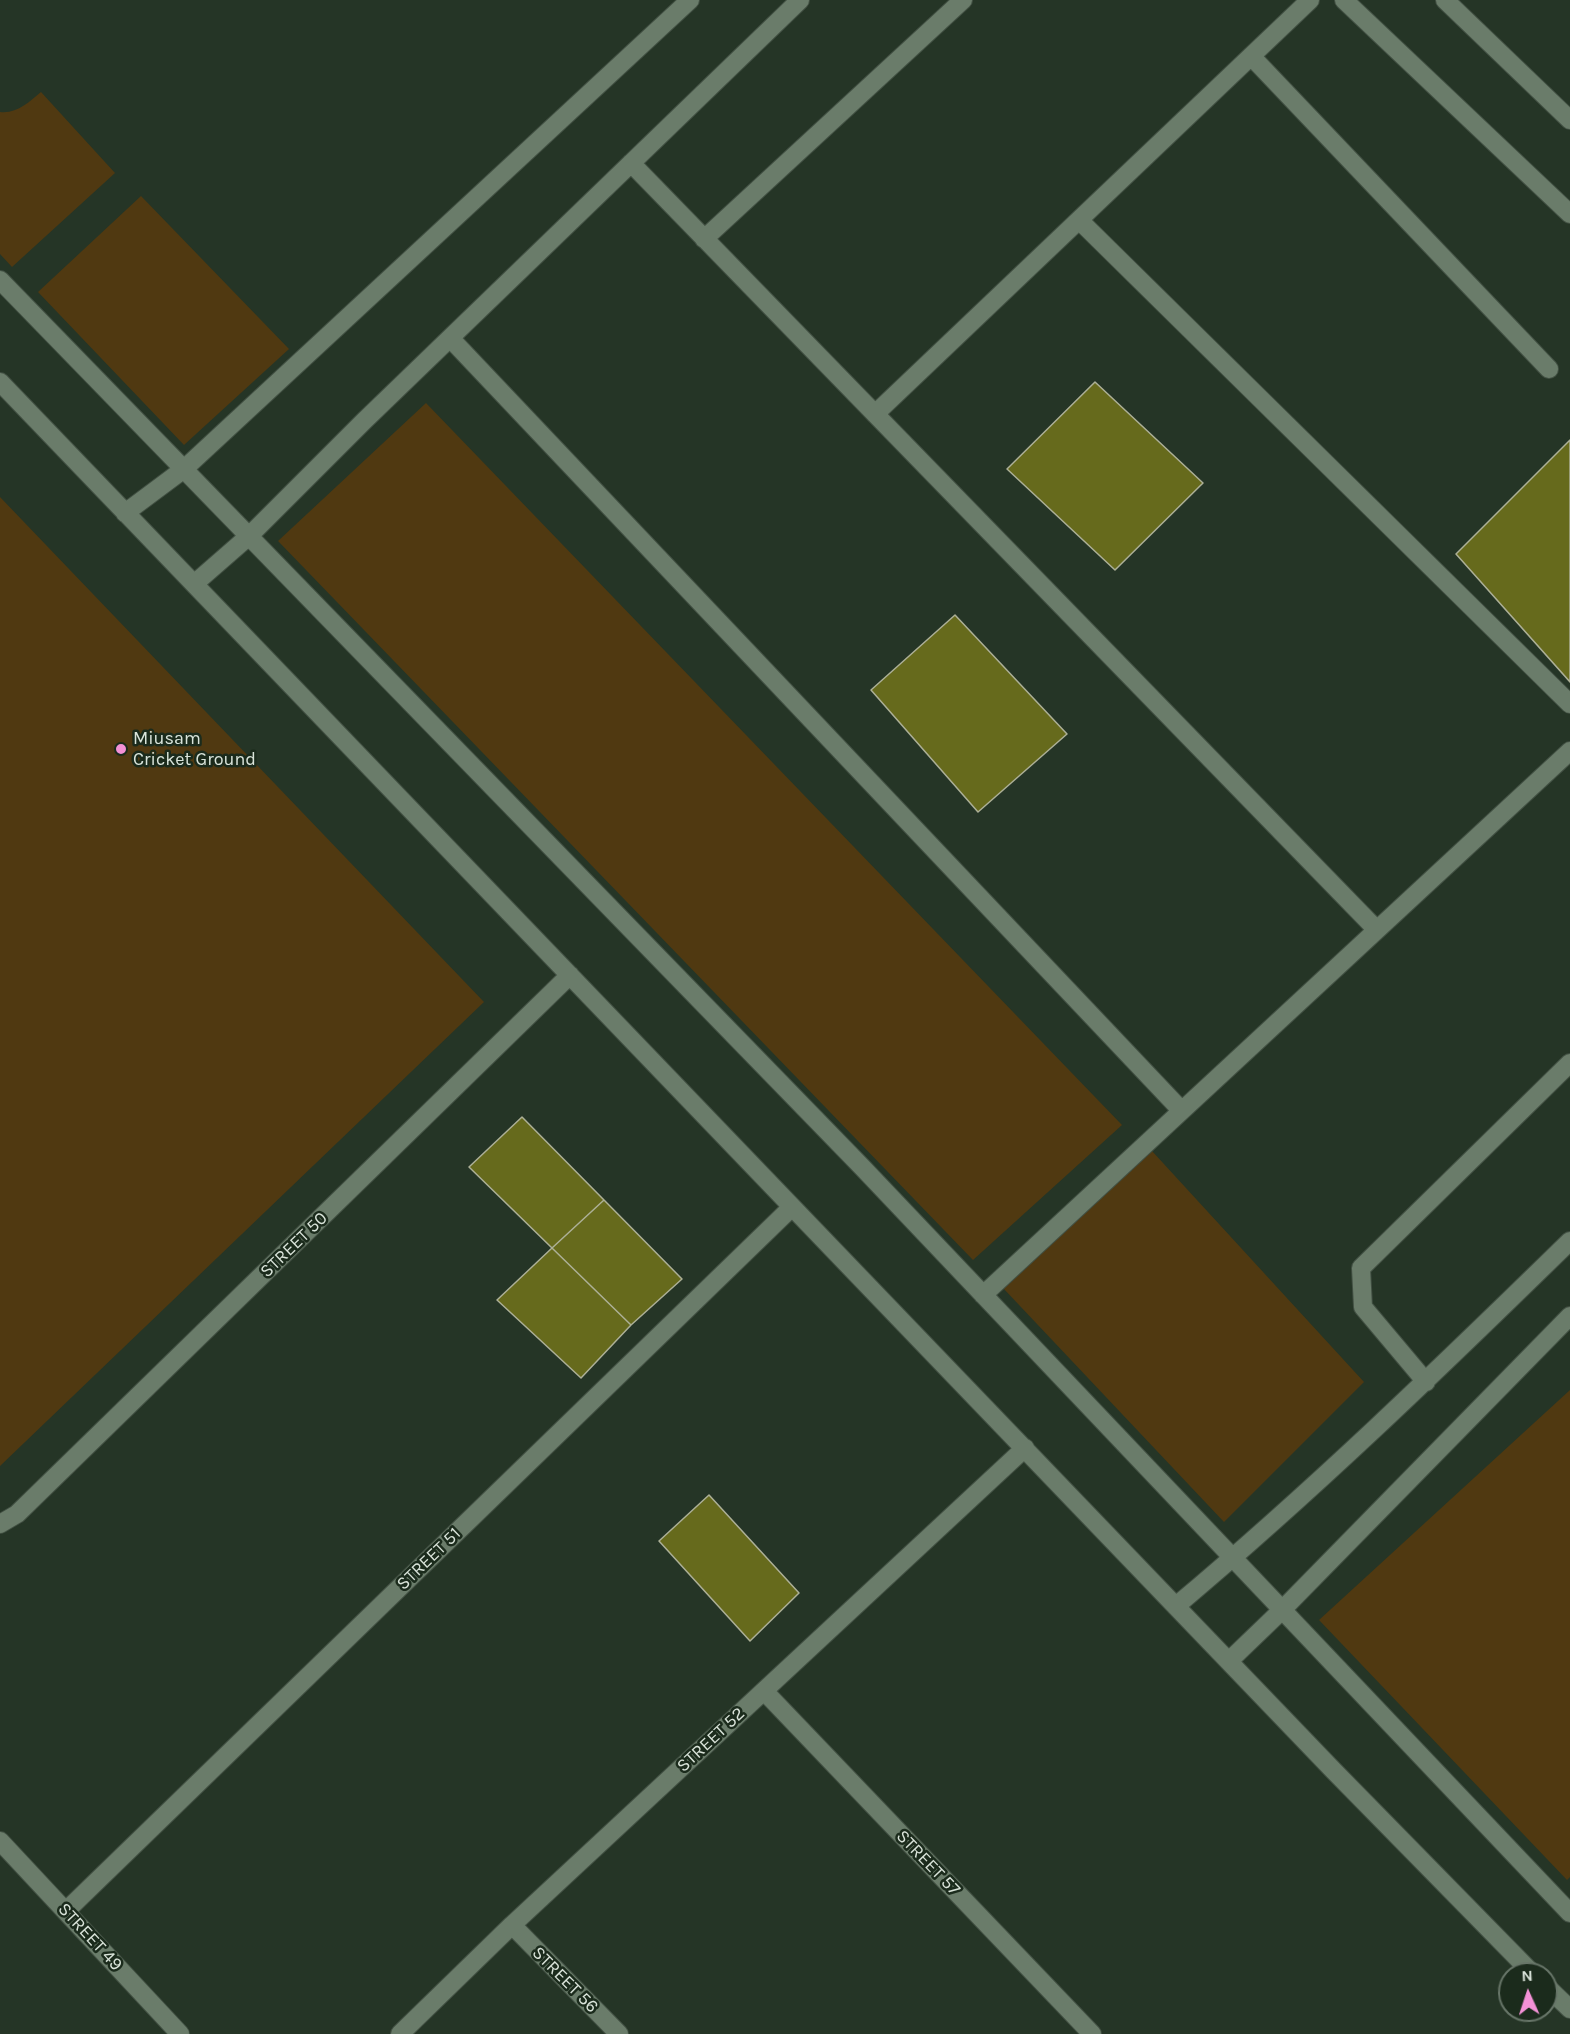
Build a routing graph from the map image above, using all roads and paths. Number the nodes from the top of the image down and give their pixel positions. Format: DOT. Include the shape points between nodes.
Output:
graph roads {
  1 [pos="690,0"];
  2 [pos="800,0"];
  3 [pos="963,0"];
  4 [pos="1310,0"];
  5 [pos="1344,0"];
  6 [pos="1445,0"];
  7 [pos="1251,56"];
  8 [pos="1570,120"];
  9 [pos="631,163"];
  10 [pos="1570,214"];
  11 [pos="1078,220"];
  12 [pos="704,239"];
  13 [pos="0,280"];
  14 [pos="450,338"];
  15 [pos="1549,369"];
  16 [pos="0,382"];
  17 [pos="875,414"];
  18 [pos="184,469"];
  19 [pos="125,513"];
  20 [pos="249,536"];
  21 [pos="194,584"];
  22 [pos="1570,704"];
  23 [pos="1570,751"];
  24 [pos="1376,929"];
  25 [pos="570,975"];
  26 [pos="1570,1063"];
  27 [pos="1181,1110"];
  28 [pos="792,1207"];
  29 [pos="1570,1241"];
  30 [pos="983,1295"];
  31 [pos="1570,1316"];
  32 [pos="1426,1382"];
  33 [pos="1024,1448"];
  34 [pos="0,1524"];
  35 [pos="1233,1559"];
  36 [pos="1176,1606"];
  37 [pos="1282,1610"];
  38 [pos="1229,1661"];
  39 [pos="764,1691"];
  40 [pos="0,1840"];
  41 [pos="66,1911"];
  42 [pos="1570,1913"];
  43 [pos="512,1925"];
  44 [pos="1521,1962"];
  45 [pos="1558,1998"];
  46 [pos="1570,2009"];
  47 [pos="180,2034"];
  48 [pos="400,2034"];
  49 [pos="619,2034"];
  50 [pos="1092,2034"];
  1 -- 18 [label="street"];
  2 -- 9 [label="street"];
  3 -- 12 [label="street"];
  4 -- 7 [label="street"];
  5 -- 10 [label="street"];
  6 -- 8 [label="street"];
  7 -- 11 [label="street"];
  7 -- 15 [label="street"];
  9 -- 12 [label="street"];
  9 -- 14 [label="street"];
  11 -- 17 [label="street"];
  11 -- 22 [label="street"];
  12 -- 17 [label="street"];
  13 -- 18 [label="street"];
  14 -- 20 [label="street"];
  14 -- 27 [label="street"];
  16 -- 19 [label="street"];
  17 -- 24 [label="street"];
  18 -- 19 [label="street"];
  18 -- 20 [label="street"];
  19 -- 21 [label="street"];
  20 -- 21 [label="street"];
  20 -- 30 [label="street"];
  21 -- 25 [label="street"];
  23 -- 24 [label="street"];
  24 -- 27 [label="street"];
  25 -- 28 [label="street"];
  25 -- 34 [label="street, STREET 50" via="17,1514"];
  26 -- 32 [label="street" via="1361,1268 1363,1307"];
  27 -- 30 [label="street"];
  28 -- 33 [label="street"];
  28 -- 41 [label="street, STREET 51"];
  29 -- 32 [label="street"];
  30 -- 35 [label="street"];
  31 -- 37 [label="street"];
  32 -- 35 [label="street"];
  33 -- 36 [label="street"];
  33 -- 39 [label="street, STREET 52"];
  35 -- 36 [label="street"];
  35 -- 37 [label="street"];
  36 -- 38 [label="street"];
  37 -- 38 [label="street"];
  37 -- 42 [label="street"];
  38 -- 44 [label="street"];
  39 -- 43 [label="street, STREET 52"];
  39 -- 50 [label="street, STREET 57"];
  40 -- 41 [label="street, STREET 49"];
  41 -- 47 [label="street, STREET 49"];
  43 -- 48 [label="street, STREET 52"];
  43 -- 49 [label="street, STREET 56"];
  45 -- 46 [label="street"];
}
